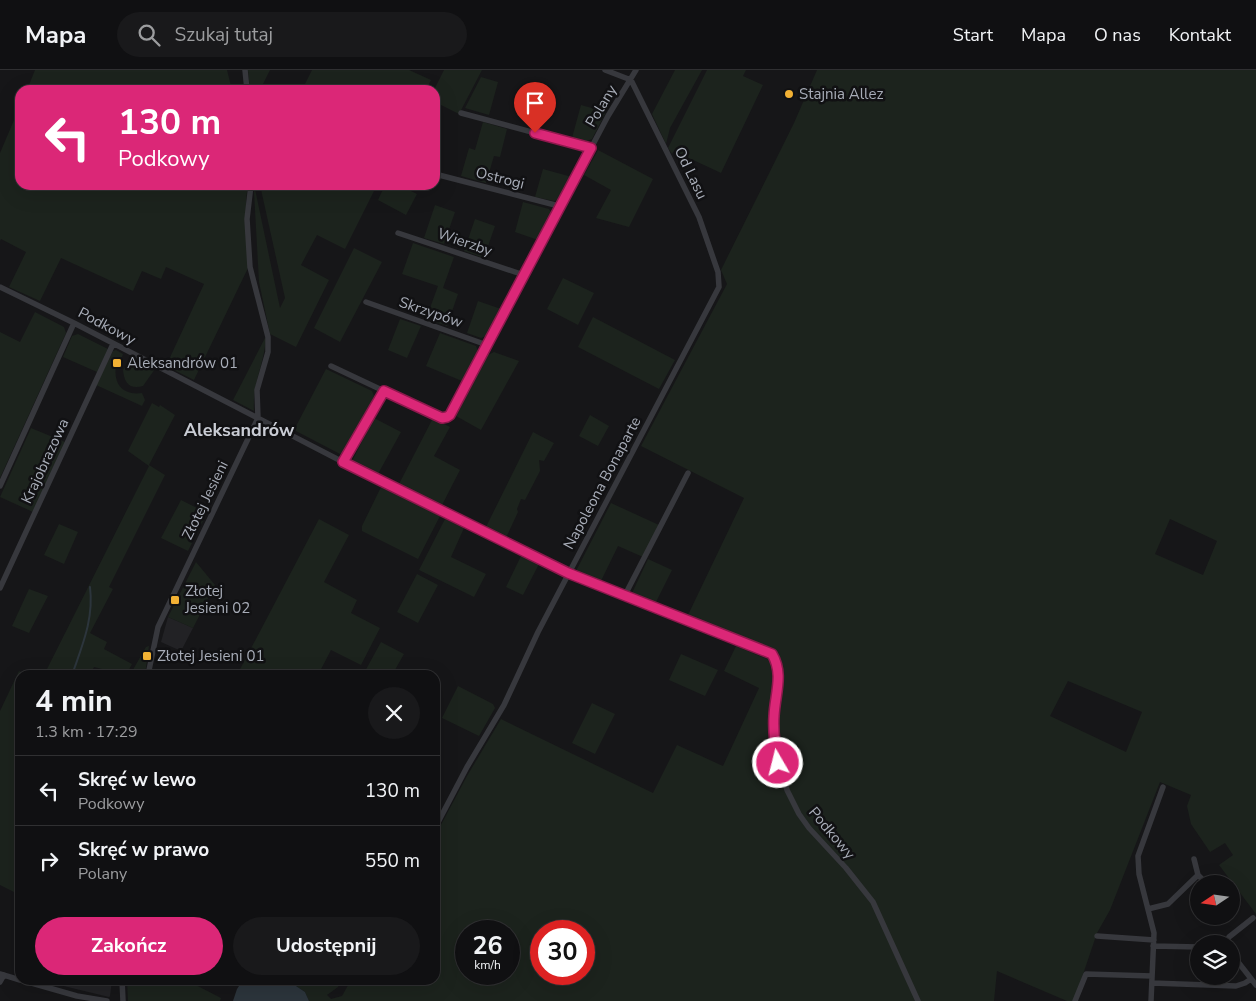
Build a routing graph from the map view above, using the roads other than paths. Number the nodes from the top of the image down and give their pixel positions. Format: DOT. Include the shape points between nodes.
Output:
graph roads {
  1 [pos="245,70"];
  2 [pos="605,70"];
  3 [pos="636,70"];
  4 [pos="631,80"];
  5 [pos="246,85"];
  6 [pos="461,113"];
  7 [pos="591,148"];
  8 [pos="440,175"];
  9 [pos="251,190"];
  10 [pos="559,206"];
  11 [pos="398,233"];
  12 [pos="524,275"];
  13 [pos="720,281"];
  14 [pos="0,287"];
  15 [pos="366,302"];
  16 [pos="74,323"];
  17 [pos="113,344"];
  18 [pos="487,345"];
  19 [pos="331,366"];
  20 [pos="384,391"];
  21 [pos="258,418"];
  22 [pos="343,462"];
  23 [pos="688,473"];
  24 [pos="0,486"];
  25 [pos="568,573"];
  26 [pos="0,588"];
  27 [pos="626,595"];
  28 [pos="149,670"];
  29 [pos="1163,787"];
  30 [pos="440,818"];
  31 [pos="1194,859"];
  32 [pos="1198,874"];
  33 [pos="1148,909"];
  34 [pos="1253,918"];
  35 [pos="1232,935"];
  36 [pos="1097,936"];
  37 [pos="1154,943"];
  38 [pos="1190,946"];
  39 [pos="1240,964"];
  40 [pos="2,975"];
  41 [pos="1152,976"];
  42 [pos="15,978"];
  43 [pos="1252,979"];
  44 [pos="0,982"];
  45 [pos="1152,983"];
  46 [pos="36,985"];
  47 [pos="122,985"];
  48 [pos="1256,985"];
  49 [pos="76,998"];
  50 [pos="107,1001"];
  51 [pos="123,1001"];
  52 [pos="918,1001"];
  53 [pos="1075,1001"];
  54 [pos="1151,1001"];
  1 -- 5 [label="street"];
  2 -- 4 [label="street"];
  3 -- 4 [label="street, Polany"];
  4 -- 7 [label="street, Polany"];
  4 -- 13 [label="street, Od Lasu" via="699,217"];
  6 -- 7 [label="street"];
  7 -- 10 [label="street, Polany"];
  8 -- 10 [label="street, Ostrogi"];
  9 -- 21 [label="street, Złotej Jesieni" via="250,267 269,346 257,390"];
  10 -- 12 [label="street, Polany"];
  11 -- 12 [label="street, Wierzby"];
  12 -- 18 [label="street, Polany"];
  13 -- 25 [label="street, Napoleona Bonaparte" via="718,291"];
  14 -- 16 [label="street, Podkowy"];
  15 -- 18 [label="street, Skrzypów"];
  16 -- 17 [label="street, Podkowy"];
  16 -- 24 [label="street"];
  17 -- 21 [label="street, Podkowy"];
  17 -- 26 [label="street, Krajobrazowa"];
  18 -- 20 [label="street, Polany" via="447,417 442,418"];
  19 -- 20 [label="street"];
  20 -- 22 [label="street"];
  21 -- 22 [label="street, Podkowy"];
  21 -- 28 [label="street, Złotej Jesieni" via="158,626"];
  22 -- 25 [label="street, Podkowy"];
  23 -- 27 [label="street"];
  25 -- 27 [label="street, Podkowy"];
  25 -- 30 [label="street, Napoleona Bonaparte" via="504,706"];
  27 -- 52 [label="street, Podkowy" via="772,654 778,663 779,674 774,714 776,751 787,790 809,828 873,902"];
  29 -- 33 [label="street" via="1138,856"];
  31 -- 32 [label="street"];
  32 -- 33 [label="street" via="1168,904"];
  33 -- 37 [label="street"];
  34 -- 35 [label="street"];
  36 -- 37 [label="street"];
  37 -- 38 [label="street"];
  37 -- 41 [label="street"];
  39 -- 43 [label="street"];
  40 -- 42 [label="street"];
  40 -- 44 [label="street"];
  41 -- 45 [label="street"];
  41 -- 53 [label="street" via="1086,974"];
  43 -- 45 [label="street" via="1236,986"];
  43 -- 48 [label="street"];
  45 -- 54 [label="street"];
  46 -- 49 [label="street"];
  47 -- 51 [label="street"];
  49 -- 50 [label="street"];
}
